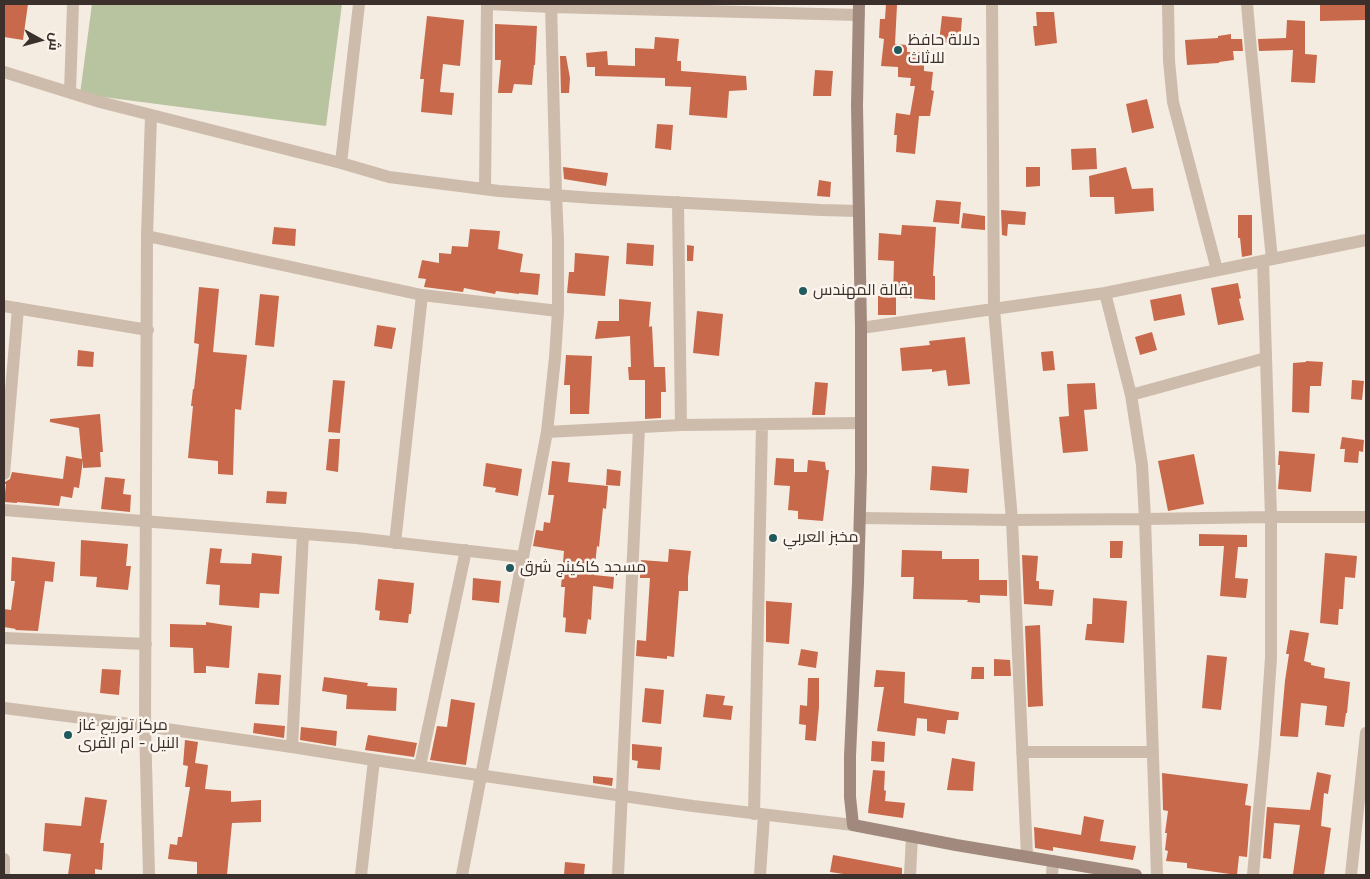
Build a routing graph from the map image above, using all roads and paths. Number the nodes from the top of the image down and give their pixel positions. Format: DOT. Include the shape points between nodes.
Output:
graph roads {
  1 [pos="73,4"];
  2 [pos="359,4"];
  3 [pos="487,4"];
  4 [pos="992,4"];
  5 [pos="1168,4"];
  6 [pos="1247,4"];
  7 [pos="551,5"];
  8 [pos="692,7"];
  9 [pos="859,9"];
  10 [pos="4,72"];
  11 [pos="70,92"];
  12 [pos="151,116"];
  13 [pos="341,163"];
  14 [pos="486,189"];
  15 [pos="556,194"];
  16 [pos="678,202"];
  17 [pos="859,210"];
  18 [pos="147,236"];
  19 [pos="1366,240"];
  20 [pos="1268,260"];
  21 [pos="1217,270"];
  22 [pos="1105,293"];
  23 [pos="422,295"];
  24 [pos="4,306"];
  25 [pos="18,308"];
  26 [pos="994,309"];
  27 [pos="558,310"];
  28 [pos="861,328"];
  29 [pos="148,330"];
  30 [pos="1266,358"];
  31 [pos="1131,395"];
  32 [pos="861,424"];
  33 [pos="762,425"];
  34 [pos="681,426"];
  35 [pos="640,428"];
  36 [pos="546,432"];
  37 [pos="4,474"];
  38 [pos="4,510"];
  39 [pos="1271,516"];
  40 [pos="860,518"];
  41 [pos="1366,518"];
  42 [pos="1012,520"];
  43 [pos="1145,520"];
  44 [pos="146,522"];
  45 [pos="303,534"];
  46 [pos="395,543"];
  47 [pos="466,550"];
  48 [pos="522,557"];
  49 [pos="4,638"];
  50 [pos="146,644"];
  51 [pos="4,708"];
  52 [pos="145,726"];
  53 [pos="1366,733"];
  54 [pos="292,747"];
  55 [pos="1022,752"];
  56 [pos="1153,752"];
  57 [pos="374,760"];
  58 [pos="420,766"];
  59 [pos="481,776"];
  60 [pos="622,796"];
  61 [pos="759,814"];
  62 [pos="853,825"];
  63 [pos="912,836"];
  64 [pos="1027,856"];
  65 [pos="4,859"];
  66 [pos="1053,861"];
  67 [pos="4,875"];
  68 [pos="150,875"];
  69 [pos="361,875"];
  70 [pos="462,875"];
  71 [pos="618,875"];
  72 [pos="760,875"];
  73 [pos="910,875"];
  74 [pos="1052,875"];
  75 [pos="1136,875"];
  76 [pos="1157,875"];
  77 [pos="1253,875"];
  78 [pos="1351,875"];
  1 -- 11 [label="street"];
  2 -- 13 [label="street"];
  3 -- 7 [label="street"];
  3 -- 14 [label="street"];
  4 -- 26 [label="street"];
  5 -- 21 [label="street" via="1174,102"];
  6 -- 20 [label="street"];
  7 -- 8 [label="street"];
  7 -- 15 [label="street"];
  8 -- 9 [label="street"];
  9 -- 17 [label="street"];
  10 -- 11 [label="street"];
  11 -- 12 [label="street"];
  12 -- 13 [label="street"];
  12 -- 18 [label="street"];
  13 -- 14 [label="street" via="389,177"];
  14 -- 15 [label="street"];
  15 -- 16 [label="street"];
  15 -- 27 [label="street"];
  16 -- 17 [label="street"];
  16 -- 34 [label="street"];
  17 -- 28 [label="street"];
  18 -- 23 [label="street"];
  18 -- 29 [label="street"];
  19 -- 20 [label="street"];
  20 -- 21 [label="street"];
  20 -- 30 [label="street"];
  21 -- 22 [label="street"];
  22 -- 26 [label="street"];
  22 -- 31 [label="street"];
  23 -- 27 [label="street"];
  23 -- 46 [label="street"];
  24 -- 25 [label="street"];
  25 -- 29 [label="street"];
  25 -- 37 [label="street"];
  26 -- 28 [label="street"];
  26 -- 42 [label="street"];
  27 -- 36 [label="street"];
  28 -- 32 [label="street"];
  29 -- 44 [label="street"];
  30 -- 31 [label="street"];
  30 -- 39 [label="street"];
  31 -- 43 [label="street" via="1142,465"];
  32 -- 33 [label="street"];
  32 -- 40 [label="street"];
  33 -- 34 [label="street"];
  33 -- 61 [label="street"];
  34 -- 35 [label="street"];
  35 -- 36 [label="street"];
  35 -- 60 [label="street"];
  36 -- 48 [label="street"];
  38 -- 44 [label="street"];
  39 -- 41 [label="street"];
  39 -- 43 [label="street"];
  39 -- 77 [label="street" via="1271,658"];
  40 -- 42 [label="street"];
  40 -- 62 [label="street" via="850,766"];
  42 -- 43 [label="street"];
  42 -- 55 [label="street"];
  43 -- 56 [label="street"];
  44 -- 45 [label="street"];
  44 -- 50 [label="street"];
  45 -- 46 [label="street"];
  45 -- 54 [label="street"];
  46 -- 47 [label="street"];
  47 -- 48 [label="street"];
  47 -- 58 [label="street"];
  48 -- 59 [label="street"];
  49 -- 50 [label="street"];
  50 -- 52 [label="street"];
  51 -- 52 [label="street"];
  52 -- 54 [label="street"];
  52 -- 68 [label="street"];
  53 -- 78 [label="street"];
  54 -- 57 [label="street"];
  55 -- 56 [label="street"];
  55 -- 64 [label="street"];
  56 -- 76 [label="street"];
  57 -- 58 [label="street"];
  57 -- 69 [label="street"];
  58 -- 59 [label="street"];
  59 -- 60 [label="street"];
  59 -- 70 [label="street"];
  60 -- 61 [label="street"];
  60 -- 71 [label="street"];
  61 -- 62 [label="street"];
  61 -- 72 [label="street"];
  62 -- 63 [label="street"];
  63 -- 64 [label="street"];
  63 -- 73 [label="street"];
  64 -- 66 [label="street"];
  65 -- 67 [label="street"];
  66 -- 74 [label="street"];
  66 -- 75 [label="street"];
}
